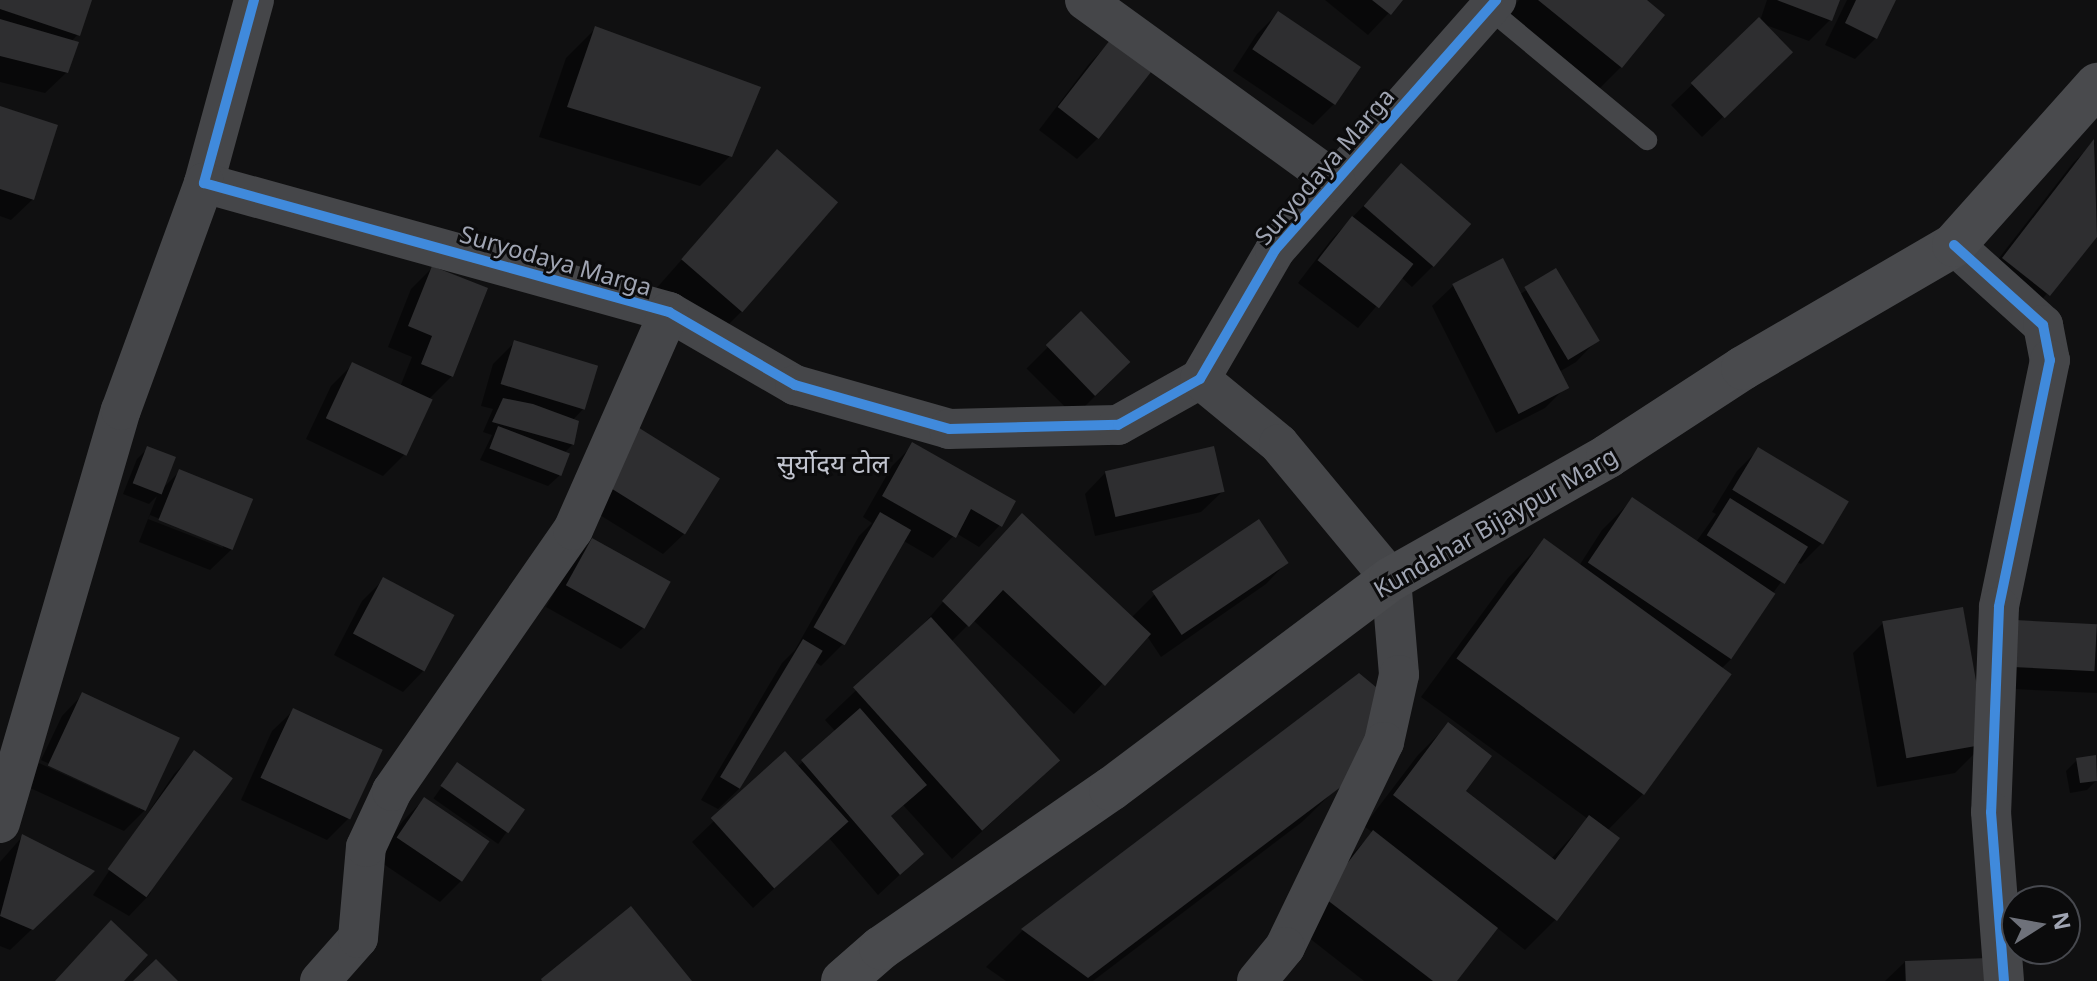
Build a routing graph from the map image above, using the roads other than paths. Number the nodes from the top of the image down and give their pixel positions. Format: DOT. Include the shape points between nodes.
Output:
graph roads {
  1 [pos="254,0"];
  2 [pos="1085,0"];
  3 [pos="1492,4"];
  4 [pos="2097,85"];
  5 [pos="1647,140"];
  6 [pos="1335,181"];
  7 [pos="204,183"];
  8 [pos="1954,245"];
  9 [pos="669,312"];
  10 [pos="1200,379"];
  11 [pos="1391,579"];
  12 [pos="0,823"];
  13 [pos="320,981"];
  14 [pos="843,981"];
  15 [pos="1257,981"];
  16 [pos="2004,981"];
  1 -- 7 [label="street"];
  2 -- 6 [label="street"];
  3 -- 5 [label="lane"];
  3 -- 6 [label="street, Suryodaya Marga"];
  4 -- 8 [label="main road, Kundahar Bijaypur Marg"];
  6 -- 10 [label="street, Suryodaya Marga" via="1275,250"];
  7 -- 9 [label="street, Suryodaya Marga"];
  7 -- 12 [label="street" via="121,410"];
  8 -- 11 [label="main road, Kundahar Bijaypur Marg" via="1743,368 1608,456"];
  8 -- 16 [label="street" via="2043,325 2050,360 1999,607 1991,812"];
  9 -- 10 [label="street, Suryodaya Marga" via="795,385 949,429 1118,425"];
  9 -- 13 [label="street" via="573,530 392,791 366,847 358,938"];
  10 -- 11 [label="street" via="1279,444"];
  11 -- 14 [label="main road, Kundahar Bijaypur Marg" via="1111,789 881,948"];
  11 -- 15 [label="street" via="1399,675 1384,742 1285,947"];
}
